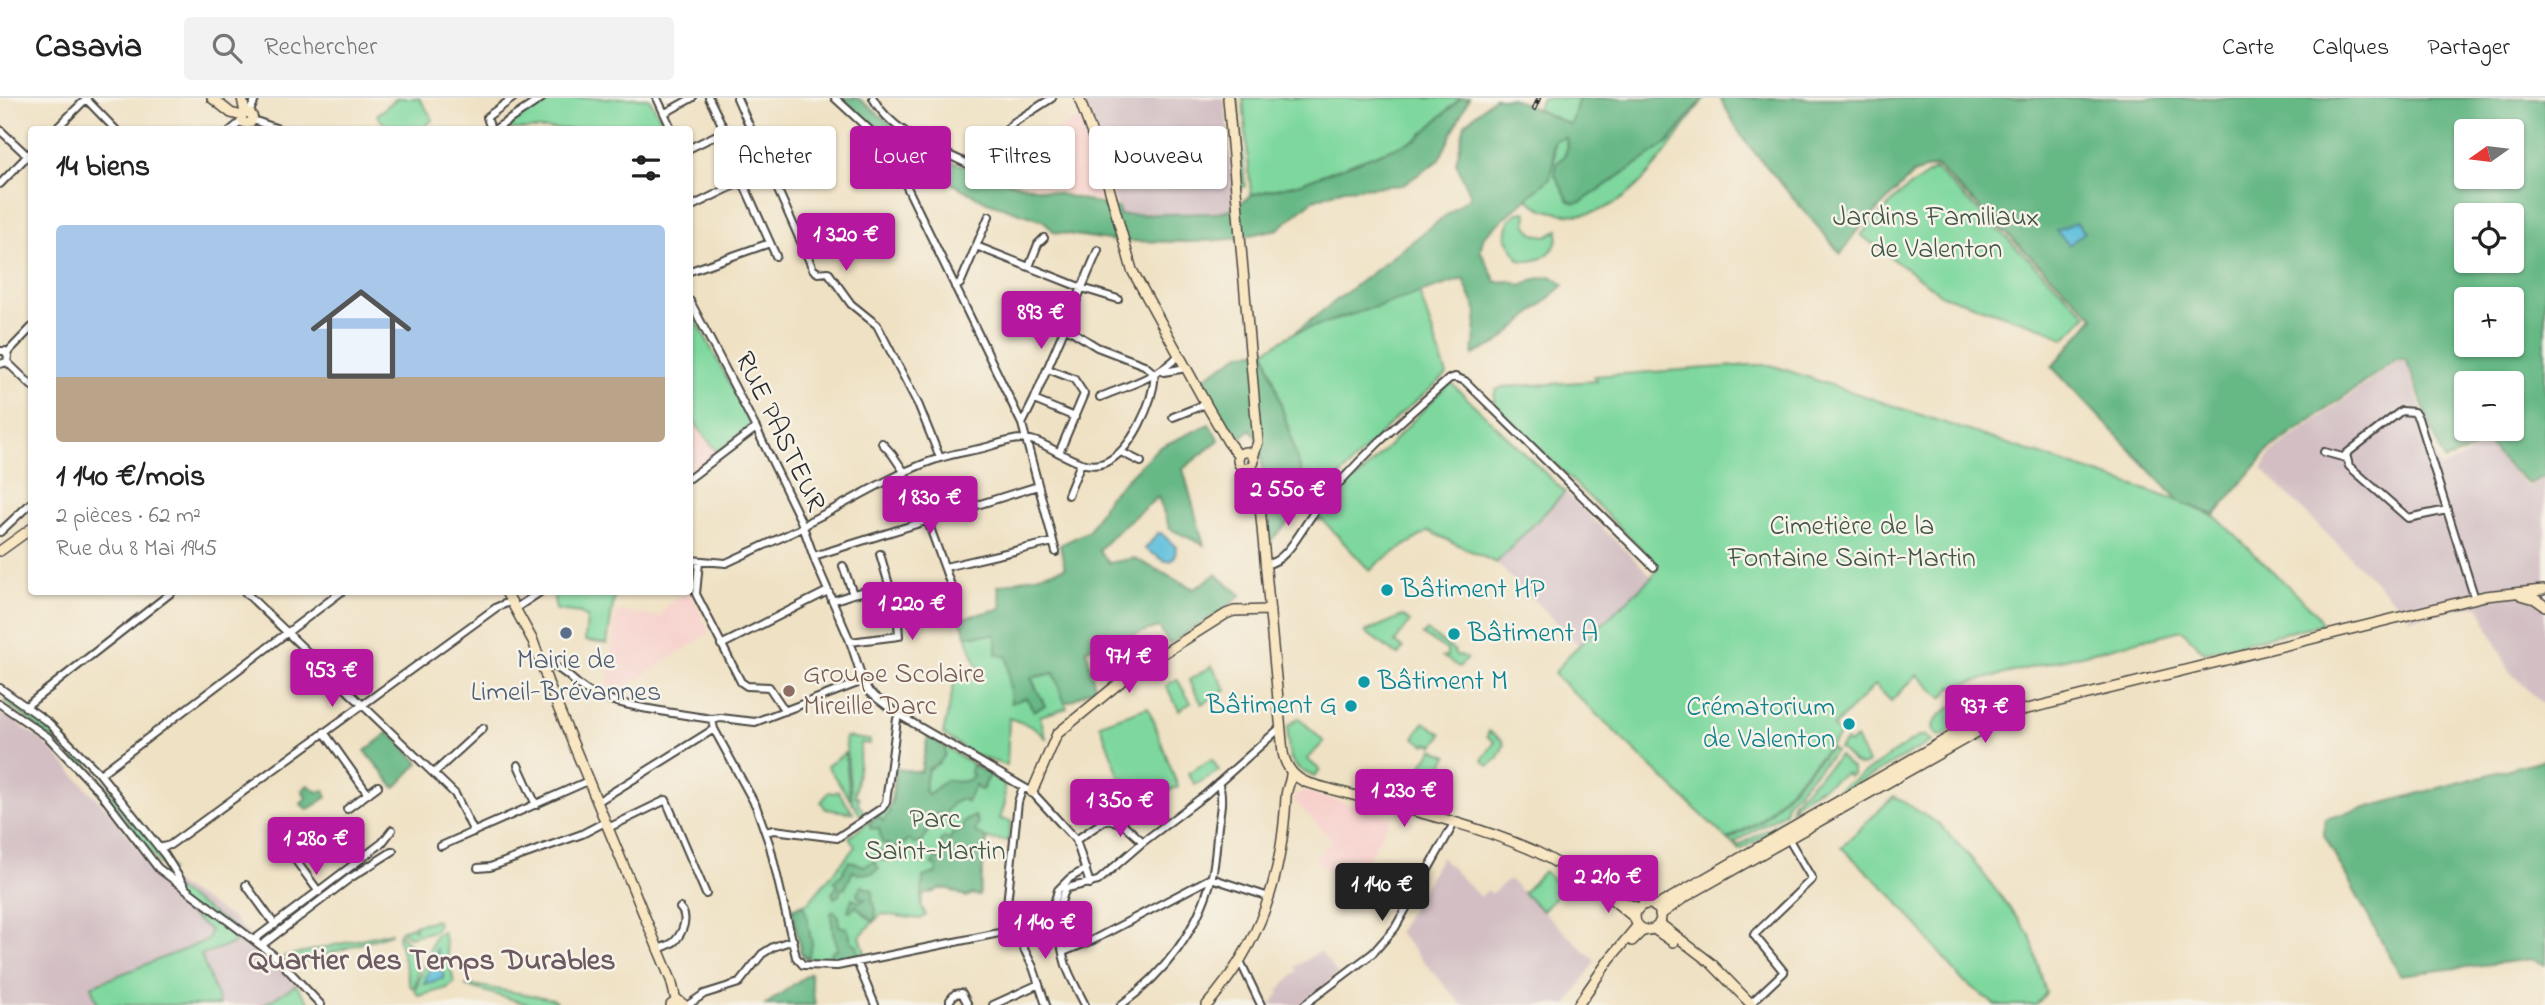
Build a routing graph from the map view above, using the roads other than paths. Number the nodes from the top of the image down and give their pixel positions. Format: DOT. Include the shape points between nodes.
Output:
graph roads {
  1 [pos="212,98"];
  2 [pos="242,98"];
  3 [pos="256,98"];
  4 [pos="513,98"];
  5 [pos="542,98"];
  6 [pos="657,98"];
  7 [pos="691,98"];
  8 [pos="709,98"];
  9 [pos="737,98"];
  10 [pos="835,98"];
  11 [pos="873,98"];
  12 [pos="1052,98"];
  13 [pos="1079,98"];
  14 [pos="1228,98"];
  15 [pos="87,99"];
  16 [pos="665,113"];
  17 [pos="247,119"];
  18 [pos="59,126"];
  19 [pos="112,126"];
  20 [pos="269,126"];
  21 [pos="491,126"];
  22 [pos="499,126"];
  23 [pos="670,126"];
  24 [pos="723,126"];
  25 [pos="0,130"];
  26 [pos="714,136"];
  27 [pos="693,147"];
  28 [pos="28,154"];
  29 [pos="28,158"];
  30 [pos="0,184"];
  31 [pos="727,189"];
  32 [pos="746,189"];
  33 [pos="693,206"];
  34 [pos="989,216"];
  35 [pos="1044,238"];
  36 [pos="770,243"];
  37 [pos="976,246"];
  38 [pos="1098,250"];
  39 [pos="776,256"];
  40 [pos="1029,267"];
  41 [pos="693,270"];
  42 [pos="955,287"];
  43 [pos="1082,288"];
  44 [pos="1118,299"];
  45 [pos="693,307"];
  46 [pos="1065,327"];
  47 [pos="28,330"];
  48 [pos="3,352"];
  49 [pos="1179,355"];
  50 [pos="3,363"];
  51 [pos="1186,368"];
  52 [pos="1048,369"];
  53 [pos="1155,374"];
  54 [pos="28,383"];
  55 [pos="1100,397"];
  56 [pos="1034,400"];
  57 [pos="1206,404"];
  58 [pos="1075,417"];
  59 [pos="1173,417"];
  60 [pos="1022,425"];
  61 [pos="756,428"];
  62 [pos="1025,439"];
  63 [pos="882,443"];
  64 [pos="1121,452"];
  65 [pos="2324,452"];
  66 [pos="1059,453"];
  67 [pos="940,458"];
  68 [pos="1248,458"];
  69 [pos="2346,458"];
  70 [pos="1141,462"];
  71 [pos="1081,463"];
  72 [pos="905,473"];
  73 [pos="693,476"];
  74 [pos="1038,486"];
  75 [pos="1068,495"];
  76 [pos="28,506"];
  77 [pos="2448,510"];
  78 [pos="928,522"];
  79 [pos="804,527"];
  80 [pos="28,531"];
  81 [pos="0,532"];
  82 [pos="1053,542"];
  83 [pos="0,551"];
  84 [pos="1056,552"];
  85 [pos="880,554"];
  86 [pos="814,556"];
  87 [pos="693,561"];
  88 [pos="699,562"];
  89 [pos="1266,565"];
  90 [pos="843,566"];
  91 [pos="944,567"];
  92 [pos="1654,567"];
  93 [pos="890,586"];
  94 [pos="2544,589"];
  95 [pos="828,591"];
  96 [pos="953,591"];
  97 [pos="2509,593"];
  98 [pos="853,594"];
  99 [pos="169,595"];
  100 [pos="248,595"];
  101 [pos="337,595"];
  102 [pos="508,595"];
  103 [pos="534,595"];
  104 [pos="2475,599"];
  105 [pos="832,601"];
  106 [pos="2542,603"];
  107 [pos="514,604"];
  108 [pos="1270,610"];
  109 [pos="287,632"];
  110 [pos="850,642"];
  111 [pos="721,645"];
  112 [pos="544,670"];
  113 [pos="863,681"];
  114 [pos="2,690"];
  115 [pos="0,704"];
  116 [pos="363,705"];
  117 [pos="2042,706"];
  118 [pos="25,707"];
  119 [pos="785,711"];
  120 [pos="899,715"];
  121 [pos="712,719"];
  122 [pos="483,728"];
  123 [pos="1280,728"];
  124 [pos="714,729"];
  125 [pos="324,732"];
  126 [pos="1938,744"];
  127 [pos="1919,764"];
  128 [pos="518,765"];
  129 [pos="434,773"];
  130 [pos="100,774"];
  131 [pos="1293,776"];
  132 [pos="588,781"];
  133 [pos="1218,783"];
  134 [pos="379,786"];
  135 [pos="1023,787"];
  136 [pos="1032,792"];
  137 [pos="368,794"];
  138 [pos="597,802"];
  139 [pos="536,805"];
  140 [pos="347,808"];
  141 [pos="1811,821"];
  142 [pos="606,825"];
  143 [pos="1452,827"];
  144 [pos="392,830"];
  145 [pos="474,832"];
  146 [pos="765,832"];
  147 [pos="1786,836"];
  148 [pos="1076,841"];
  149 [pos="1508,841"];
  150 [pos="1143,842"];
  151 [pos="441,846"];
  152 [pos="159,848"];
  153 [pos="393,851"];
  154 [pos="291,854"];
  155 [pos="478,868"];
  156 [pos="1086,869"];
  157 [pos="1212,878"];
  158 [pos="1090,884"];
  159 [pos="246,885"];
  160 [pos="188,892"];
  161 [pos="319,892"];
  162 [pos="706,894"];
  163 [pos="1269,897"];
  164 [pos="680,908"];
  165 [pos="1051,915"];
  166 [pos="1059,916"];
  167 [pos="1637,917"];
  168 [pos="1655,921"];
  169 [pos="275,925"];
  170 [pos="1013,929"];
  171 [pos="1004,932"];
  172 [pos="255,939"];
  173 [pos="793,940"];
  174 [pos="261,945"];
  175 [pos="658,949"];
  176 [pos="1063,952"];
  177 [pos="1240,961"];
  178 [pos="857,962"];
  179 [pos="1039,984"];
  180 [pos="680,1004"];
  181 [pos="1749,1004"];
  182 [pos="321,1005"];
  183 [pos="875,1005"];
  184 [pos="950,1005"];
  185 [pos="968,1005"];
  186 [pos="993,1005"];
  187 [pos="1046,1005"];
  188 [pos="1085,1005"];
  189 [pos="1121,1005"];
  190 [pos="1207,1005"];
  191 [pos="1261,1005"];
  192 [pos="1304,1005"];
  193 [pos="1578,1005"];
  194 [pos="1584,1005"];
  1 -- 17 [label="main road"];
  2 -- 17 [label="main road"];
  3 -- 17 [label="street"];
  4 -- 21 [label="street" via="487,117"];
  5 -- 22 [label="street"];
  6 -- 16 [label="street"];
  7 -- 16 [label="street"];
  8 -- 24 [label="street"];
  9 -- 67 [label="street" via="813,269 832,274 851,304 877,325"];
  10 -- 42 [label="street" via="887,146"];
  11 -- 12 [label="street" via="883,114 919,140 972,166 1013,123"];
  13 -- 49 [label="main road" via="1132,270"];
  14 -- 68 [label="main road" via="1258,442"];
  15 -- 18 [label="street"];
  15 -- 19 [label="street"];
  16 -- 23 [label="street"];
  17 -- 20 [label="street"];
  25 -- 28 [label="street"];
  26 -- 27 [label="street"];
  29 -- 30 [label="street"];
  31 -- 33 [label="street"];
  32 -- 36 [label="street"];
  34 -- 37 [label="street"];
  35 -- 40 [label="street"];
  36 -- 39 [label="street"];
  36 -- 41 [label="street"];
  37 -- 40 [label="street"];
  37 -- 42 [label="street"];
  38 -- 43 [label="street"];
  40 -- 43 [label="street"];
  42 -- 60 [label="street"];
  43 -- 44 [label="street"];
  43 -- 46 [label="street"];
  45 -- 61 [label="street, RUE PASTEUR"];
  46 -- 52 [label="street"];
  46 -- 53 [label="street"];
  47 -- 48 [label="street"];
  48 -- 50 [label="street" via="9,356"];
  49 -- 51 [label="main road"];
  49 -- 53 [label="street"];
  50 -- 54 [label="street"];
  51 -- 53 [label="street"];
  51 -- 57 [label="main road"];
  52 -- 56 [label="street"];
  52 -- 58 [label="street" via="1074,379 1083,389"];
  53 -- 55 [label="street"];
  53 -- 64 [label="street" via="1134,437"];
  56 -- 58 [label="street"];
  56 -- 60 [label="street"];
  57 -- 59 [label="street"];
  57 -- 68 [label="main road" via="1228,442"];
  58 -- 66 [label="street"];
  60 -- 62 [label="street"];
  61 -- 73 [label="street"];
  61 -- 79 [label="street, RUE PASTEUR"];
  62 -- 66 [label="street"];
  62 -- 67 [label="street"];
  62 -- 74 [label="street"];
  63 -- 72 [label="street"];
  64 -- 70 [label="street"];
  64 -- 71 [label="street" via="1100,464"];
  65 -- 69 [label="street"];
  66 -- 71 [label="street"];
  67 -- 72 [label="street"];
  68 -- 89 [label="main road" via="1258,485"];
  69 -- 77 [label="street" via="2349,466 2408,518"];
  69 -- 77 [label="street" via="2349,450 2401,411 2414,412"];
  71 -- 75 [label="street"];
  72 -- 79 [label="street"];
  74 -- 78 [label="street"];
  74 -- 82 [label="street"];
  76 -- 81 [label="street"];
  77 -- 104 [label="street"];
  78 -- 86 [label="street"];
  78 -- 91 [label="street"];
  79 -- 86 [label="street, RUE PASTEUR"];
  79 -- 88 [label="street" via="734,561"];
  80 -- 83 [label="main road"];
  82 -- 84 [label="street"];
  82 -- 91 [label="street"];
  85 -- 93 [label="street"];
  86 -- 95 [label="street, RUE PASTEUR"];
  87 -- 88 [label="street"];
  88 -- 111 [label="street" via="696,594"];
  89 -- 92 [label="street" via="1301,534 1316,510 1403,419 1455,377 1465,381"];
  89 -- 108 [label="main road"];
  90 -- 98 [label="street"];
  91 -- 96 [label="street"];
  93 -- 98 [label="street"];
  93 -- 110 [label="street" via="900,636"];
  94 -- 97 [label="main road"];
  94 -- 106 [label="main road" via="2539,595"];
  95 -- 105 [label="street, RUE PASTEUR"];
  95 -- 111 [label="street"];
  97 -- 104 [label="main road"];
  97 -- 106 [label="main road"];
  98 -- 105 [label="street"];
  99 -- 118 [label="street"];
  100 -- 109 [label="street"];
  101 -- 109 [label="street"];
  102 -- 107 [label="main road"];
  103 -- 107 [label="street"];
  104 -- 117 [label="main road"];
  105 -- 110 [label="street, RUE PASTEUR"];
  107 -- 112 [label="main road"];
  107 -- 116 [label="street" via="497,607"];
  108 -- 123 [label="main road"];
  108 -- 136 [label="main road" via="1226,614 1129,675 1057,734"];
  109 -- 116 [label="street"];
  109 -- 130 [label="street"];
  110 -- 113 [label="street, RUE PASTEUR"];
  111 -- 119 [label="street" via="741,682 769,687"];
  112 -- 121 [label="street" via="562,669 577,685 602,697"];
  112 -- 132 [label="main road"];
  113 -- 119 [label="street"];
  113 -- 120 [label="street, RUE PASTEUR"];
  114 -- 118 [label="street"];
  115 -- 160 [label="street" via="48,737 99,791 158,869"];
  116 -- 125 [label="street"];
  116 -- 129 [label="street"];
  117 -- 126 [label="main road" via="1998,716"];
  117 -- 127 [label="main road" via="1996,722"];
  118 -- 130 [label="street" via="49,723"];
  119 -- 121 [label="street" via="755,722"];
  120 -- 135 [label="street, RUE PASTEUR"];
  120 -- 146 [label="street" via="882,808 837,838"];
  121 -- 124 [label="street"];
  122 -- 129 [label="street"];
  123 -- 131 [label="main road" via="1284,759"];
  123 -- 133 [label="street"];
  124 -- 138 [label="street"];
  124 -- 146 [label="street"];
  125 -- 137 [label="street"];
  125 -- 152 [label="street" via="170,845"];
  126 -- 127 [label="main road" via="1938,751"];
  126 -- 141 [label="main road"];
  127 -- 141 [label="main road"];
  128 -- 139 [label="street"];
  129 -- 145 [label="street" via="455,794"];
  130 -- 152 [label="street"];
  131 -- 143 [label="main road" via="1307,786"];
  131 -- 149 [label="main road"];
  131 -- 163 [label="main road" via="1286,792 1281,854"];
  132 -- 138 [label="main road"];
  132 -- 139 [label="street"];
  133 -- 150 [label="street"];
  133 -- 157 [label="street" via="1221,802"];
  134 -- 137 [label="street"];
  135 -- 136 [label="street, RUE PASTEUR"];
  135 -- 171 [label="street"];
  136 -- 148 [label="street, RUE PASTEUR"];
  137 -- 140 [label="street"];
  138 -- 142 [label="main road"];
  139 -- 145 [label="street"];
  141 -- 147 [label="main road"];
  142 -- 155 [label="street"];
  142 -- 162 [label="street" via="666,800"];
  142 -- 175 [label="main road"];
  143 -- 149 [label="main road"];
  143 -- 192 [label="street" via="1395,928 1373,953"];
  144 -- 161 [label="street"];
  145 -- 151 [label="street"];
  146 -- 173 [label="street"];
  147 -- 168 [label="main road" via="1685,897"];
  147 -- 181 [label="street" via="1812,879 1754,935 1784,972"];
  148 -- 150 [label="street" via="1107,819"];
  148 -- 156 [label="street, RUE PASTEUR"];
  149 -- 167 [label="main road" via="1546,856"];
  150 -- 158 [label="street"];
  152 -- 160 [label="street"];
  153 -- 174 [label="street"];
  154 -- 161 [label="street"];
  156 -- 158 [label="street, RUE PASTEUR"];
  156 -- 165 [label="street" via="1058,890"];
  157 -- 163 [label="street"];
  157 -- 176 [label="street"];
  157 -- 189 [label="street" via="1200,914 1179,948 1155,978"];
  158 -- 166 [label="street" via="1065,890"];
  159 -- 169 [label="street"];
  160 -- 172 [label="street"];
  161 -- 169 [label="street"];
  163 -- 177 [label="main road"];
  164 -- 175 [label="street" via="686,920 674,942"];
  165 -- 166 [label="street"];
  165 -- 170 [label="street"];
  166 -- 176 [label="street"];
  167 -- 168 [label="main road"];
  167 -- 168 [label="main road" via="1646,905"];
  167 -- 193 [label="main road"];
  168 -- 181 [label="main road"];
  168 -- 194 [label="main road" via="1637,935"];
  169 -- 172 [label="street"];
  170 -- 171 [label="street"];
  170 -- 179 [label="street"];
  171 -- 178 [label="street"];
  172 -- 174 [label="street"];
  173 -- 178 [label="street" via="796,957 803,965"];
  173 -- 180 [label="street" via="762,954 739,982"];
  174 -- 182 [label="street"];
  175 -- 180 [label="main road"];
  176 -- 188 [label="street"];
  177 -- 190 [label="main road"];
  177 -- 191 [label="street"];
  178 -- 183 [label="street"];
  179 -- 186 [label="street"];
  179 -- 187 [label="street"];
  184 -- 185 [label="street" via="955,994 962,993"];
}
